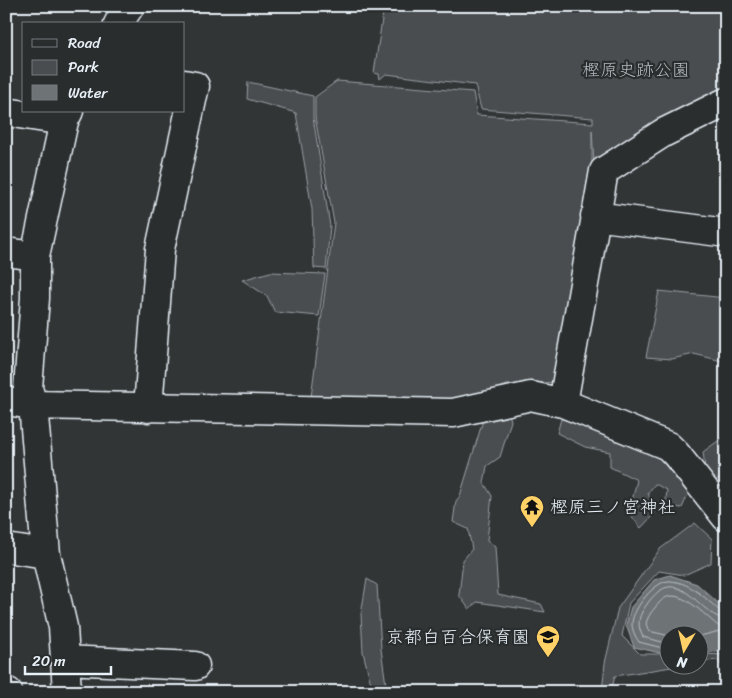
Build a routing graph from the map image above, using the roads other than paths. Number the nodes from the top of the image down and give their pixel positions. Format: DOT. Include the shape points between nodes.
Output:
graph roads {
  1 [pos="130,6"];
  2 [pos="119,22"];
  3 [pos="185,84"];
  4 [pos="726,102"];
  5 [pos="6,112"];
  6 [pos="66,116"];
  7 [pos="595,216"];
  8 [pos="719,232"];
  9 [pos="6,252"];
  10 [pos="35,256"];
  11 [pos="6,401"];
  12 [pos="563,403"];
  13 [pos="33,405"];
  14 [pos="148,408"];
  15 [pos="726,518"];
  16 [pos="6,548"];
  17 [pos="46,554"];
  18 [pos="65,660"];
  19 [pos="195,666"];
  20 [pos="67,692"];
  1 -- 2 [label="street"];
  3 -- 14 [label="street" via="195,86 160,249"];
  4 -- 7 [label="street" via="663,133 604,171"];
  5 -- 6 [label="street"];
  6 -- 10 [label="street"];
  7 -- 8 [label="street"];
  7 -- 12 [label="street"];
  9 -- 10 [label="street"];
  10 -- 13 [label="street" via="28,388"];
  11 -- 13 [label="street"];
  12 -- 14 [label="street" via="531,396 453,413"];
  12 -- 15 [label="street" via="668,446"];
  13 -- 14 [label="street"];
  13 -- 17 [label="street"];
  16 -- 17 [label="street"];
  17 -- 18 [label="street" via="63,627"];
  18 -- 19 [label="street"];
  18 -- 20 [label="street"];
}
